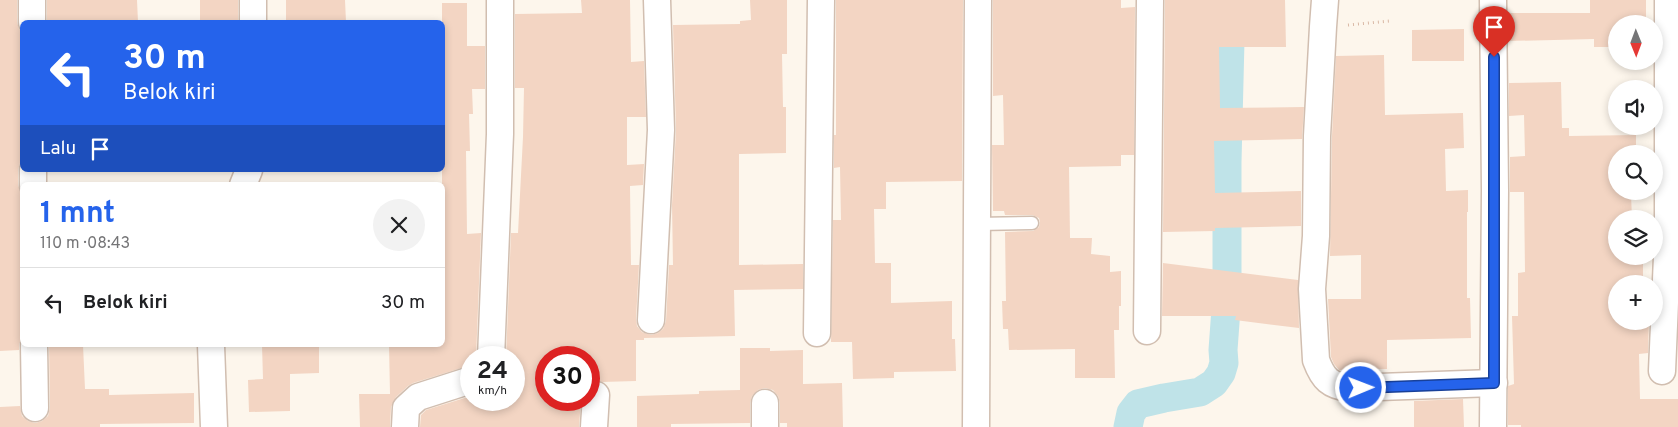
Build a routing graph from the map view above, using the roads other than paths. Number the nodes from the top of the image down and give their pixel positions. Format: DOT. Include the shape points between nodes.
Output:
graph roads {
  1 [pos="32,0"];
  2 [pos="253,0"];
  3 [pos="500,0"];
  4 [pos="657,0"];
  5 [pos="820,0"];
  6 [pos="978,0"];
  7 [pos="1150,0"];
  8 [pos="1326,0"];
  9 [pos="1493,0"];
  10 [pos="1668,0"];
  11 [pos="32,20"];
  12 [pos="253,20"];
  13 [pos="1032,223"];
  14 [pos="977,224"];
  15 [pos="651,320"];
  16 [pos="1147,331"];
  17 [pos="817,333"];
  18 [pos="491,346"];
  19 [pos="34,347"];
  20 [pos="211,347"];
  21 [pos="1662,371"];
  22 [pos="1494,383"];
  23 [pos="460,384"];
  24 [pos="35,408"];
  25 [pos="595,411"];
  26 [pos="214,427"];
  27 [pos="405,427"];
  28 [pos="594,427"];
  29 [pos="976,427"];
  30 [pos="1493,427"];
  1 -- 11 [label="street"];
  2 -- 12 [label="street"];
  3 -- 18 [label="street" via="500,134"];
  4 -- 15 [label="street" via="661,130"];
  5 -- 17 [label="street"];
  6 -- 14 [label="street"];
  7 -- 16 [label="street"];
  8 -- 22 [label="street" via="1312,289 1316,360 1320,370 1327,380 1350,388"];
  9 -- 22 [label="street"];
  10 -- 21 [label="street" via="1668,234"];
  13 -- 14 [label="lane"];
  14 -- 29 [label="street"];
  19 -- 24 [label="street"];
  20 -- 26 [label="street"];
  22 -- 30 [label="street"];
  23 -- 27 [label="street" via="418,397 406,408"];
  25 -- 28 [label="street"];
}
